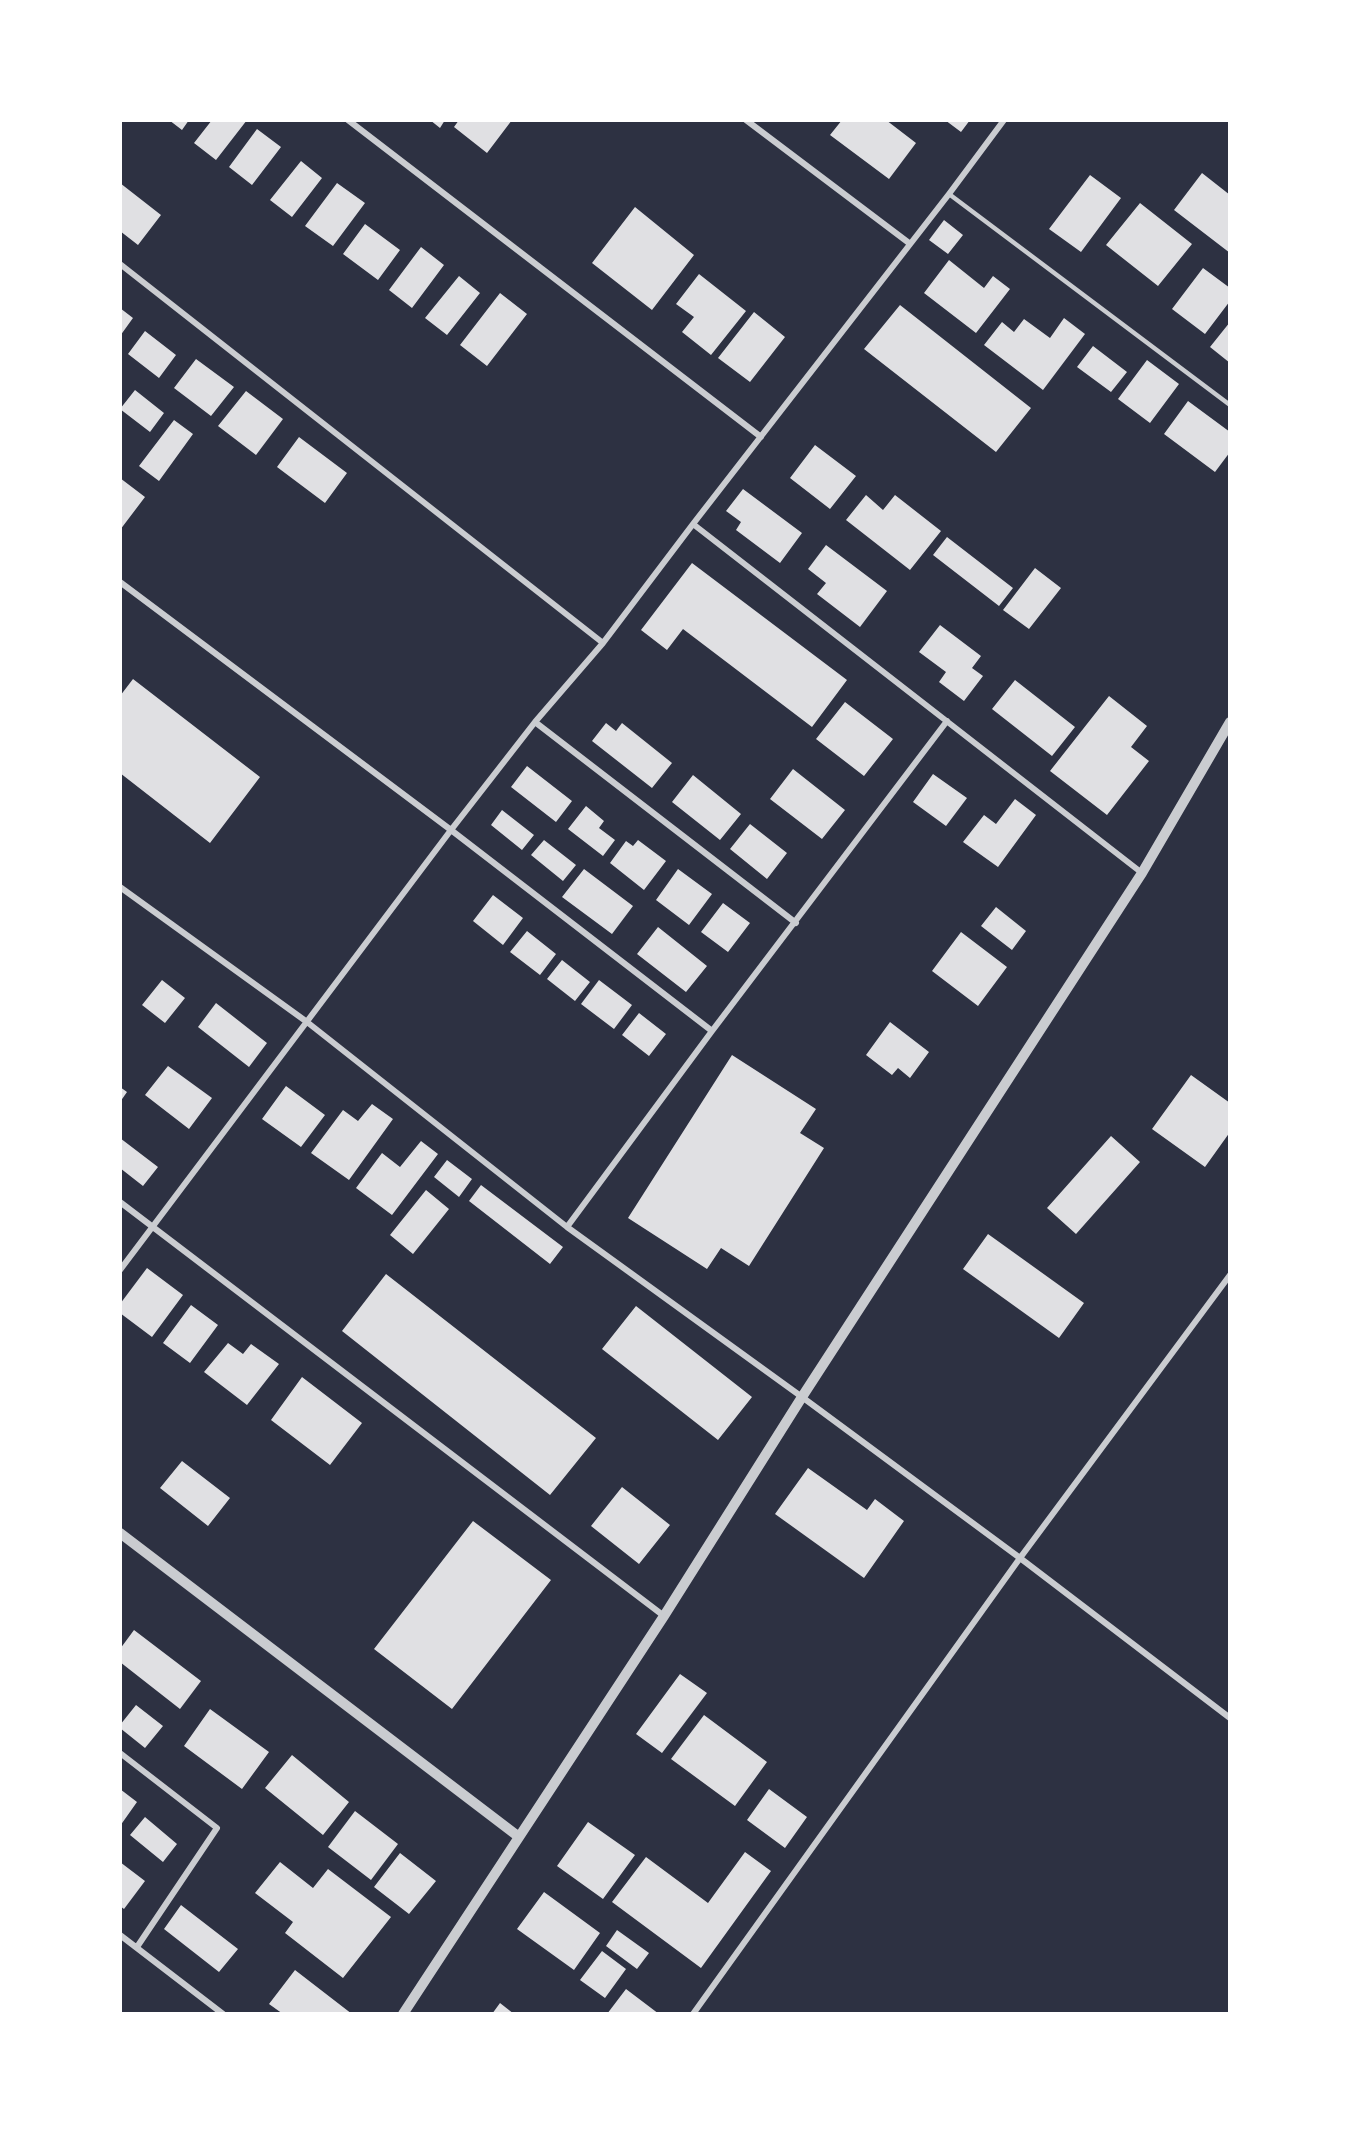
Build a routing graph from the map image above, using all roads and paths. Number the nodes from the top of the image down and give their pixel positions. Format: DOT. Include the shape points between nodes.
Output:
graph roads {
  1 [pos="348,120"];
  2 [pos="746,120"];
  3 [pos="1004,120"];
  4 [pos="949,194"];
  5 [pos="909,243"];
  6 [pos="120,264"];
  7 [pos="1230,405"];
  8 [pos="761,437"];
  9 [pos="693,524"];
  10 [pos="120,582"];
  11 [pos="603,643"];
  12 [pos="947,721"];
  13 [pos="535,722"];
  14 [pos="1230,722"];
  15 [pos="451,830"];
  16 [pos="1142,873"];
  17 [pos="120,887"];
  18 [pos="796,923"];
  19 [pos="307,1022"];
  20 [pos="712,1031"];
  21 [pos="120,1202"];
  22 [pos="153,1226"];
  23 [pos="567,1227"];
  24 [pos="120,1270"];
  25 [pos="1230,1275"];
  26 [pos="802,1397"];
  27 [pos="120,1533"];
  28 [pos="1020,1557"];
  29 [pos="664,1616"];
  30 [pos="1230,1718"];
  31 [pos="120,1753"];
  32 [pos="519,1838"];
  33 [pos="120,1935"];
  34 [pos="137,1947"];
  35 [pos="223,2014"];
  36 [pos="403,2014"];
  37 [pos="693,2014"];
  1 -- 8 [label="street"];
  2 -- 5 [label="street"];
  3 -- 4 [label="street"];
  4 -- 5 [label="street"];
  4 -- 7 [label="lane"];
  5 -- 8 [label="street"];
  6 -- 11 [label="street"];
  8 -- 9 [label="street"];
  9 -- 11 [label="street"];
  9 -- 12 [label="street"];
  10 -- 15 [label="street"];
  11 -- 13 [label="street"];
  12 -- 16 [label="street"];
  12 -- 18 [label="street"];
  13 -- 15 [label="street"];
  13 -- 18 [label="street"];
  14 -- 16 [label="street"];
  15 -- 19 [label="street"];
  15 -- 20 [label="street"];
  16 -- 26 [label="street"];
  17 -- 19 [label="street"];
  18 -- 20 [label="street"];
  19 -- 22 [label="street"];
  19 -- 23 [label="street"];
  20 -- 23 [label="street"];
  21 -- 22 [label="street"];
  22 -- 24 [label="street"];
  22 -- 29 [label="street"];
  23 -- 26 [label="street"];
  25 -- 28 [label="street"];
  26 -- 28 [label="street"];
  26 -- 29 [label="street"];
  27 -- 32 [label="street"];
  28 -- 30 [label="street"];
  28 -- 37 [label="street"];
  29 -- 32 [label="street"];
  31 -- 34 [label="street" via="217,1828"];
  32 -- 36 [label="street"];
  33 -- 34 [label="street"];
  34 -- 35 [label="street"];
}
